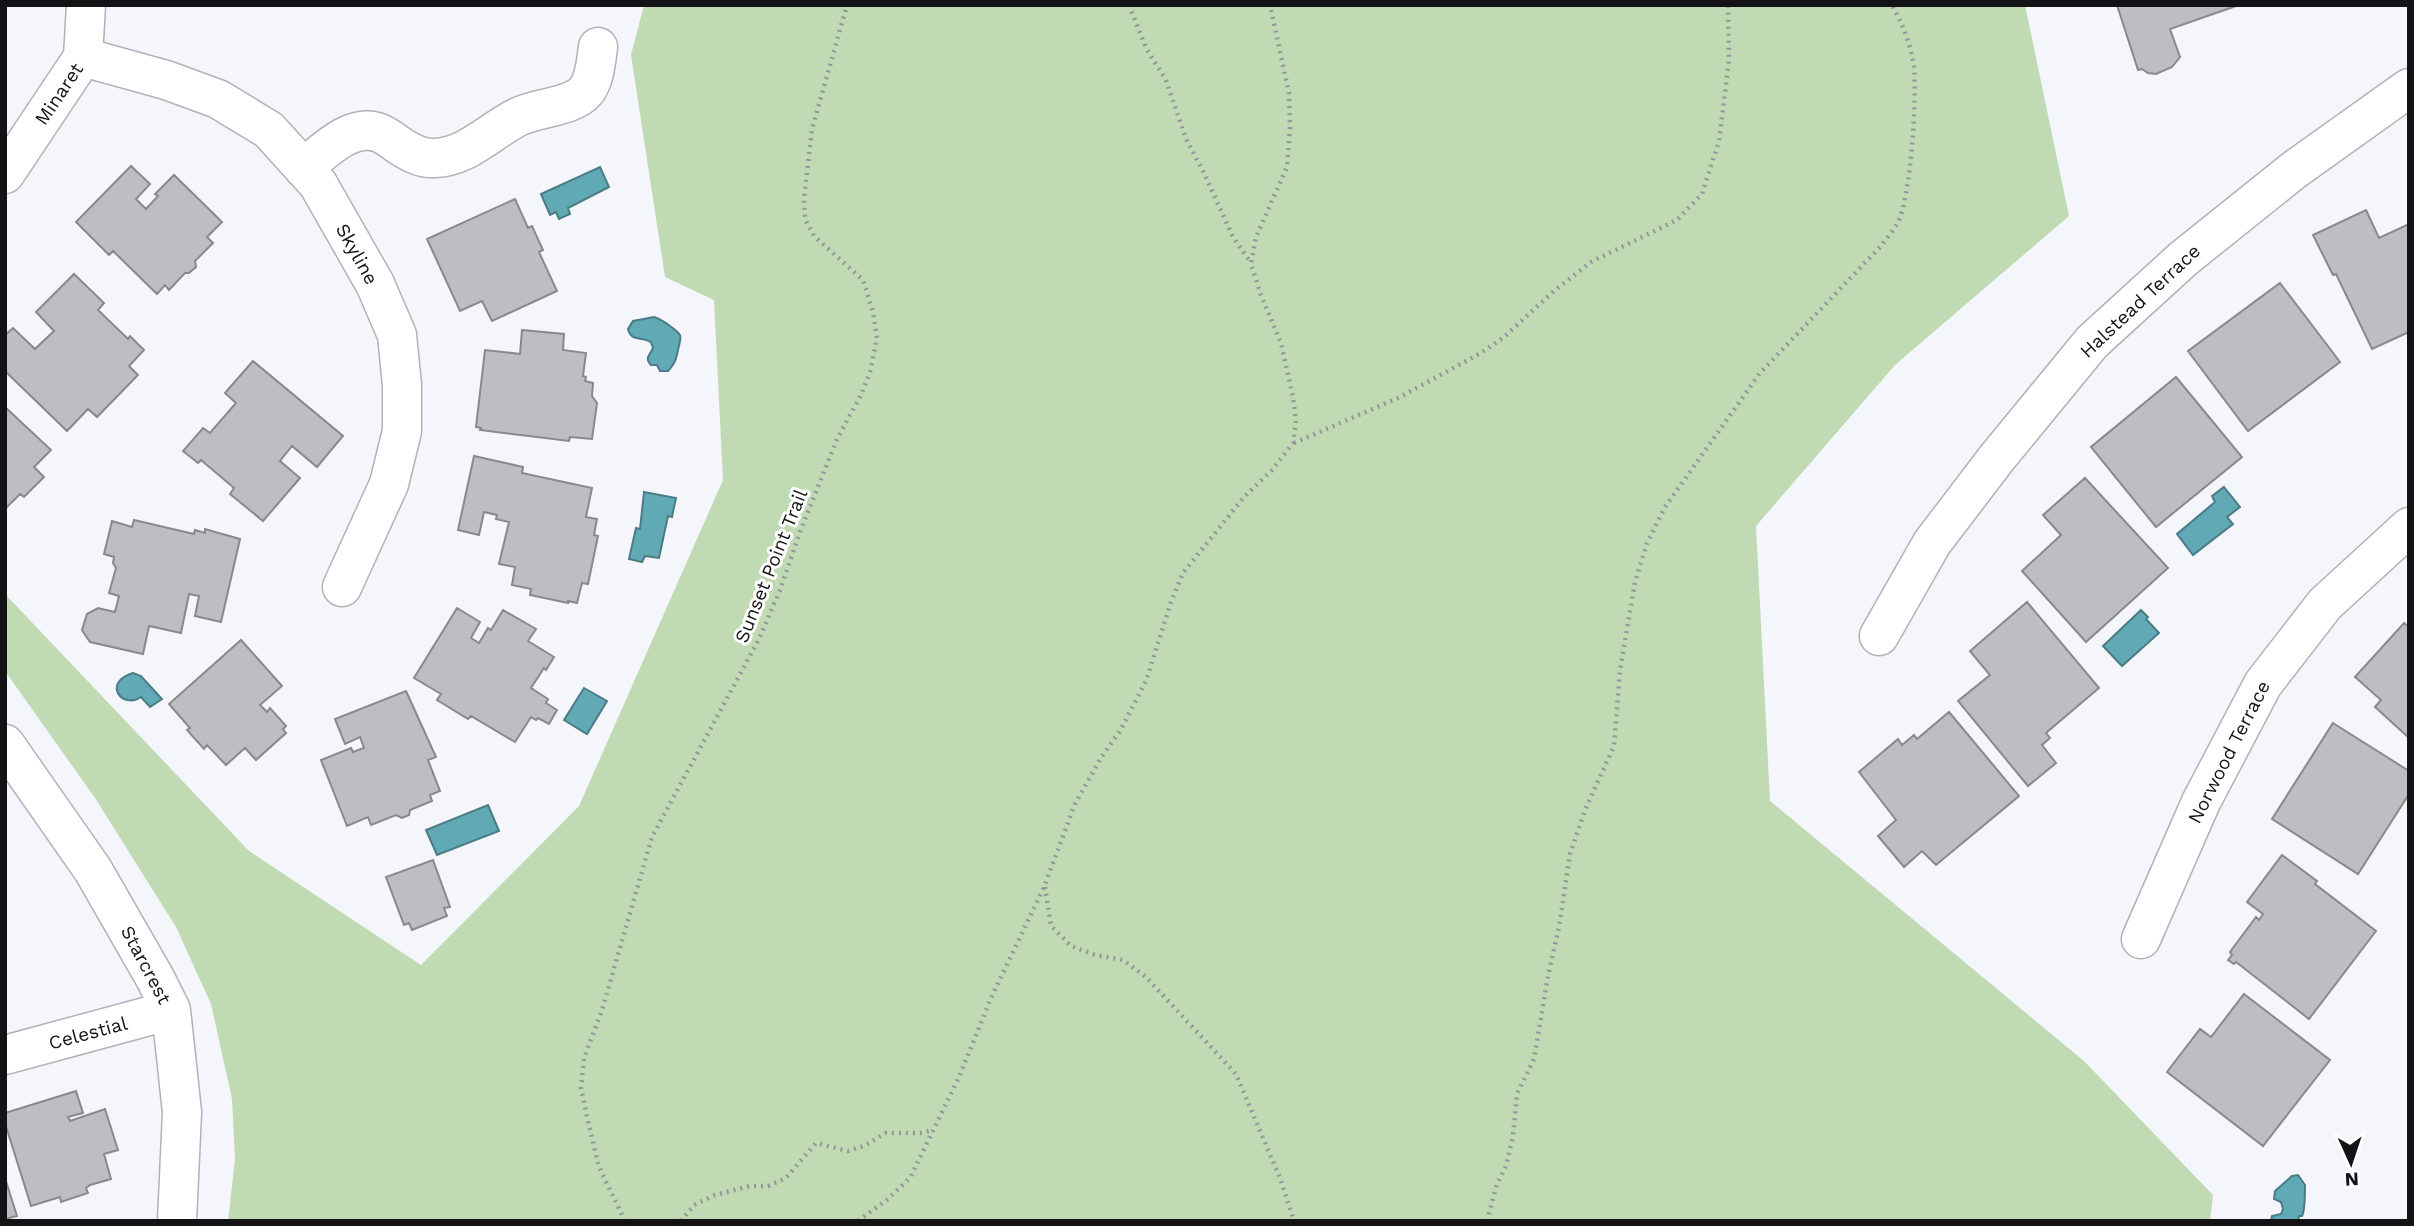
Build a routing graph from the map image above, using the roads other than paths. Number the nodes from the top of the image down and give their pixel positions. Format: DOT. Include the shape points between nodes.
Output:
graph roads {
  1 [pos="86,5"];
  2 [pos="598,47"];
  3 [pos="83,57"];
  4 [pos="2409,88"];
  5 [pos="303,168"];
  6 [pos="5,174"];
  7 [pos="2409,527"];
  8 [pos="342,587"];
  9 [pos="1879,636"];
  10 [pos="5,744"];
  11 [pos="2141,939"];
  12 [pos="170,1010"];
  13 [pos="5,1055"];
  14 [pos="177,1221"];
  1 -- 3 [label="street, Minaret"];
  2 -- 5 [label="street" via="585,92 519,117 465,150 428,158 366,131 339,140"];
  3 -- 5 [label="street, Skyline" via="218,99 269,130"];
  3 -- 6 [label="street, Minaret"];
  4 -- 9 [label="street, Halstead Terrace" via="2274,186 2092,342 1932,543"];
  5 -- 8 [label="street, Skyline" via="318,184 375,284 397,335 402,385 402,431 389,484"];
  7 -- 11 [label="street, Norwood Terrace" via="2325,604 2263,684 2201,802"];
  10 -- 12 [label="street, Starcrest" via="93,870"];
  12 -- 13 [label="street, Celestial"];
  12 -- 14 [label="street, Starcrest" via="182,1112"];
}
